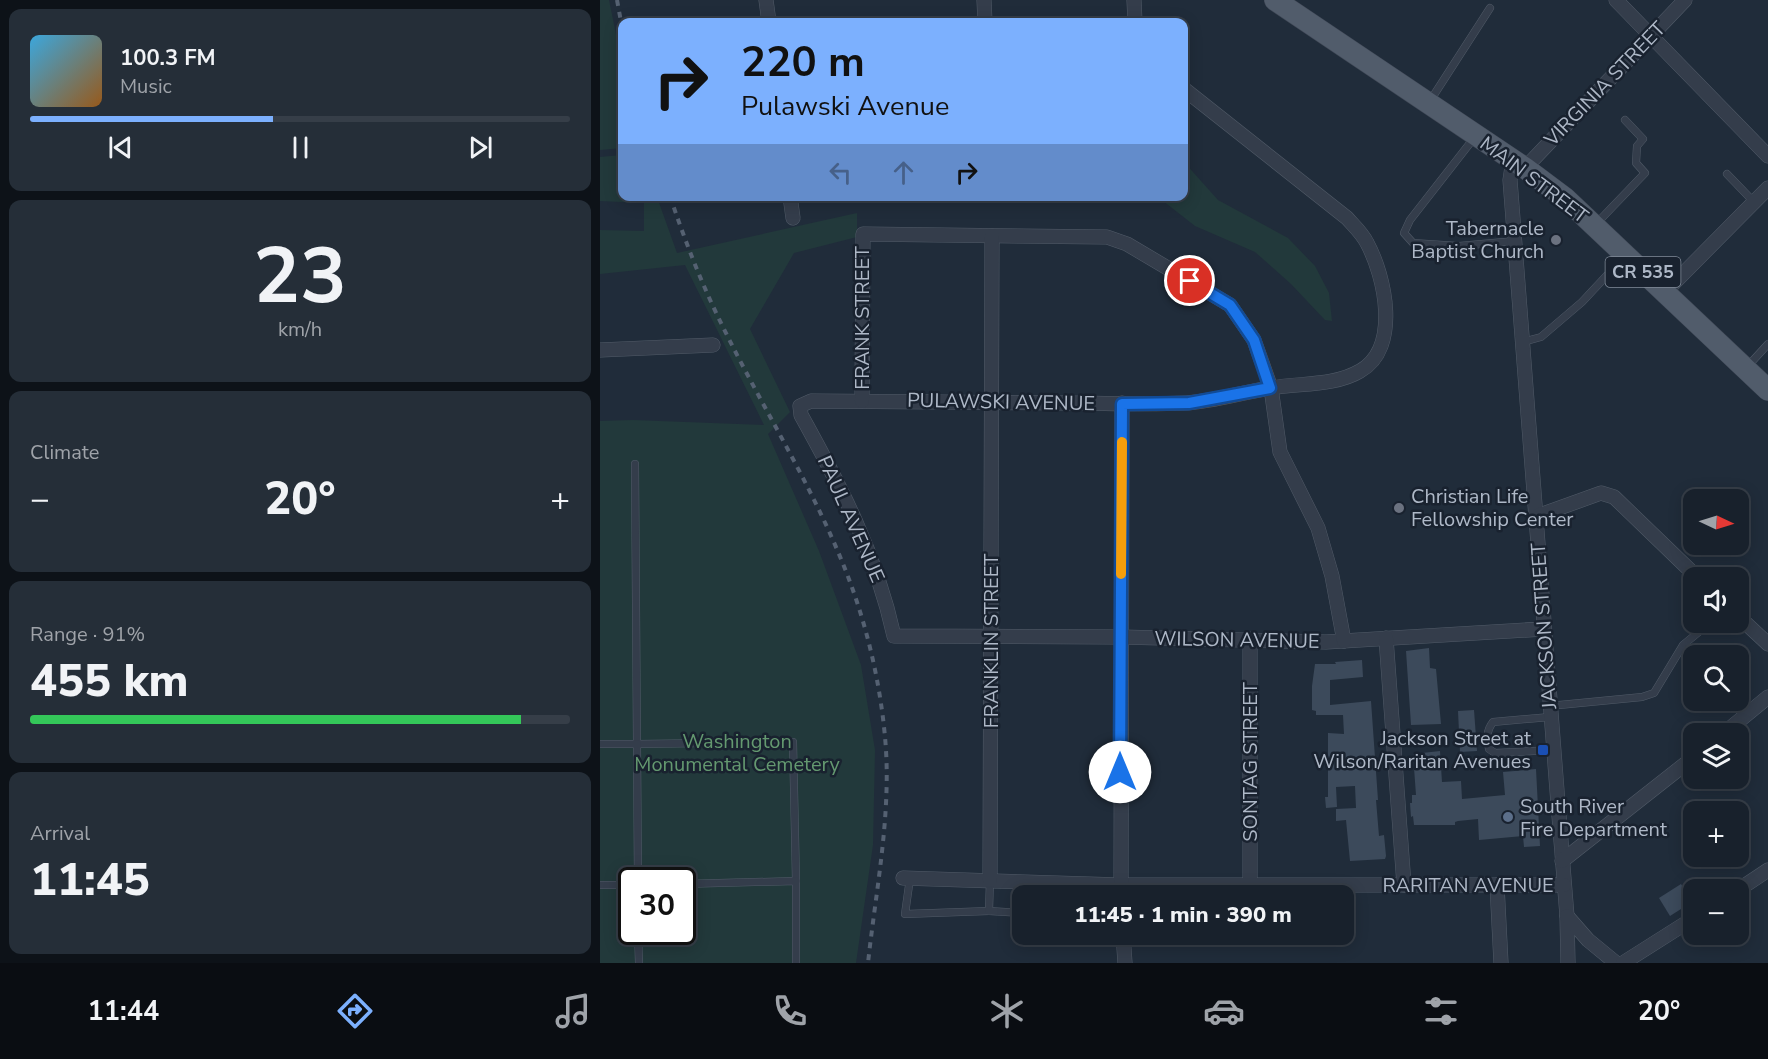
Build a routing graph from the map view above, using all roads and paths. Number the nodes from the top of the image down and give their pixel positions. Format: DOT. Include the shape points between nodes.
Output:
graph roads {
  1 [pos="770,0"];
  2 [pos="984,0"];
  3 [pos="1134,0"];
  4 [pos="1275,0"];
  5 [pos="1616,0"];
  6 [pos="1685,0"];
  7 [pos="1490,8"];
  8 [pos="769,18"];
  9 [pos="985,18"];
  10 [pos="1135,18"];
  11 [pos="1652,37"];
  12 [pos="1188,92"];
  13 [pos="1428,103"];
  14 [pos="1625,120"];
  15 [pos="1476,135"];
  16 [pos="1768,156"];
  17 [pos="1519,164"];
  18 [pos="1727,174"];
  19 [pos="1768,188"];
  20 [pos="791,201"];
  21 [pos="1754,202"];
  22 [pos="793,218"];
  23 [pos="1594,225"];
  24 [pos="992,236"];
  25 [pos="1515,241"];
  26 [pos="1626,255"];
  27 [pos="1665,292"];
  28 [pos="1523,342"];
  29 [pos="1768,344"];
  30 [pos="713,345"];
  31 [pos="600,350"];
  32 [pos="1745,368"];
  33 [pos="1270,388"];
  34 [pos="1768,390"];
  35 [pos="862,401"];
  36 [pos="991,403"];
  37 [pos="1122,404"];
  38 [pos="800,406"];
  39 [pos="634,464"];
  40 [pos="1537,516"];
  41 [pos="1686,567"];
  42 [pos="1749,626"];
  43 [pos="1543,629"];
  44 [pos="1698,633"];
  45 [pos="894,636"];
  46 [pos="992,636"];
  47 [pos="1121,637"];
  48 [pos="1386,638"];
  49 [pos="1250,639"];
  50 [pos="1344,641"];
  51 [pos="1768,644"];
  52 [pos="1768,697"];
  53 [pos="1550,712"];
  54 [pos="1736,723"];
  55 [pos="600,744"];
  56 [pos="637,744"];
  57 [pos="1553,750"];
  58 [pos="1683,766"];
  59 [pos="1562,861"];
  60 [pos="638,867"];
  61 [pos="1768,870"];
  62 [pos="906,878"];
  63 [pos="990,880"];
  64 [pos="796,881"];
  65 [pos="1749,883"];
  66 [pos="696,884"];
  67 [pos="600,885"];
  68 [pos="618,885"];
  69 [pos="1056,885"];
  70 [pos="1121,885"];
  71 [pos="1250,885"];
  72 [pos="1354,885"];
  73 [pos="1404,885"];
  74 [pos="1497,885"];
  75 [pos="1564,885"];
  76 [pos="989,912"];
  77 [pos="1012,913"];
  78 [pos="1567,916"];
  79 [pos="1683,925"];
  80 [pos="638,945"];
  81 [pos="1124,945"];
  82 [pos="639,963"];
  83 [pos="796,963"];
  84 [pos="1125,963"];
  85 [pos="1501,963"];
  86 [pos="1568,963"];
  87 [pos="1616,963"];
  88 [pos="1623,963"];
  1 -- 8 [label="street"];
  2 -- 9 [label="street"];
  3 -- 10 [label="street"];
  4 -- 13 [label="main road, MAIN STREET / CR 535"];
  5 -- 11 [label="street"];
  6 -- 11 [label="street, VIRGINIA STREET"];
  7 -- 13 [label="lane"];
  11 -- 16 [label="street"];
  11 -- 17 [label="street, VIRGINIA STREET"];
  12 -- 33 [label="street, PULAWSKI AVENUE" via="1347,218 1367,243 1379,270 1386,322 1377,353 1368,365 1339,379"];
  13 -- 15 [label="main road, MAIN STREET / CR 535"];
  14 -- 23 [label="lane" via="1643,140 1637,146 1636,163 1645,173"];
  15 -- 17 [label="main road, MAIN STREET / CR 535"];
  15 -- 25 [label="lane" via="1404,233 1413,243 1459,246"];
  17 -- 23 [label="main road, MAIN STREET / CR 535"];
  17 -- 25 [label="street, JACKSON STREET" via="1510,180"];
  18 -- 21 [label="lane"];
  19 -- 21 [label="street"];
  20 -- 22 [label="street"];
  21 -- 27 [label="street"];
  23 -- 26 [label="main road, MAIN STREET / CR 535"];
  24 -- 33 [label="street" via="1107,237 1127,244 1230,305 1254,340"];
  24 -- 35 [label="street, FRANK STREET" via="863,234"];
  24 -- 36 [label="street, FRANKLIN STREET"];
  25 -- 28 [label="street, JACKSON STREET"];
  26 -- 27 [label="main road, MAIN STREET / CR 535"];
  26 -- 28 [label="lane" via="1582,302 1541,337"];
  27 -- 32 [label="main road, MAIN STREET / CR 535"];
  28 -- 40 [label="street, JACKSON STREET"];
  29 -- 32 [label="lane"];
  30 -- 31 [label="street"];
  32 -- 34 [label="main road, MAIN STREET / CR 535"];
  33 -- 37 [label="street, PULAWSKI AVENUE" via="1189,403"];
  33 -- 50 [label="street" via="1280,452 1318,528"];
  35 -- 36 [label="street, PULAWSKI AVENUE"];
  35 -- 38 [label="street, PULAWSKI AVENUE" via="810,401"];
  36 -- 37 [label="street, PULAWSKI AVENUE"];
  36 -- 46 [label="street, FRANKLIN STREET"];
  37 -- 47 [label="street"];
  38 -- 45 [label="street, PAUL AVENUE" via="870,555"];
  39 -- 56 [label="lane"];
  40 -- 41 [label="street" via="1601,493 1614,498"];
  40 -- 43 [label="street, JACKSON STREET"];
  42 -- 51 [label="street"];
  43 -- 48 [label="street, WILSON AVENUE"];
  43 -- 53 [label="street, JACKSON STREET"];
  44 -- 53 [label="lane" via="1683,645 1653,693"];
  45 -- 46 [label="street, WILSON AVENUE"];
  46 -- 47 [label="street, WILSON AVENUE"];
  46 -- 63 [label="street, FRANKLIN STREET"];
  47 -- 49 [label="street, WILSON AVENUE"];
  47 -- 70 [label="street"];
  48 -- 50 [label="street, WILSON AVENUE"];
  48 -- 73 [label="street"];
  49 -- 50 [label="street, WILSON AVENUE"];
  49 -- 71 [label="street, SONTAG STREET"];
  52 -- 54 [label="street"];
  53 -- 57 [label="street, JACKSON STREET"];
  53 -- 57 [label="lane" via="1493,722 1487,734 1490,749 1495,753"];
  55 -- 56 [label="lane"];
  56 -- 60 [label="lane"];
  56 -- 64 [label="lane" via="794,742"];
  57 -- 59 [label="street, JACKSON STREET"];
  58 -- 59 [label="street"];
  59 -- 75 [label="street, JACKSON STREET"];
  61 -- 65 [label="street"];
  62 -- 63 [label="street, RARITAN AVENUE"];
  62 -- 76 [label="lane" via="905,914"];
  63 -- 69 [label="street, RARITAN AVENUE"];
  63 -- 76 [label="lane"];
  64 -- 66 [label="lane"];
  64 -- 83 [label="lane"];
  67 -- 68 [label="lane"];
  72 -- 73 [label="street, RARITAN AVENUE"];
  73 -- 74 [label="street, RARITAN AVENUE"];
  74 -- 75 [label="street, RARITAN AVENUE"];
  74 -- 85 [label="street"];
  75 -- 78 [label="street, JACKSON STREET"];
  76 -- 77 [label="lane"];
  78 -- 86 [label="street, JACKSON STREET"];
  78 -- 87 [label="street"];
  79 -- 88 [label="street"];
  80 -- 82 [label="lane"];
  81 -- 84 [label="street"];
}
